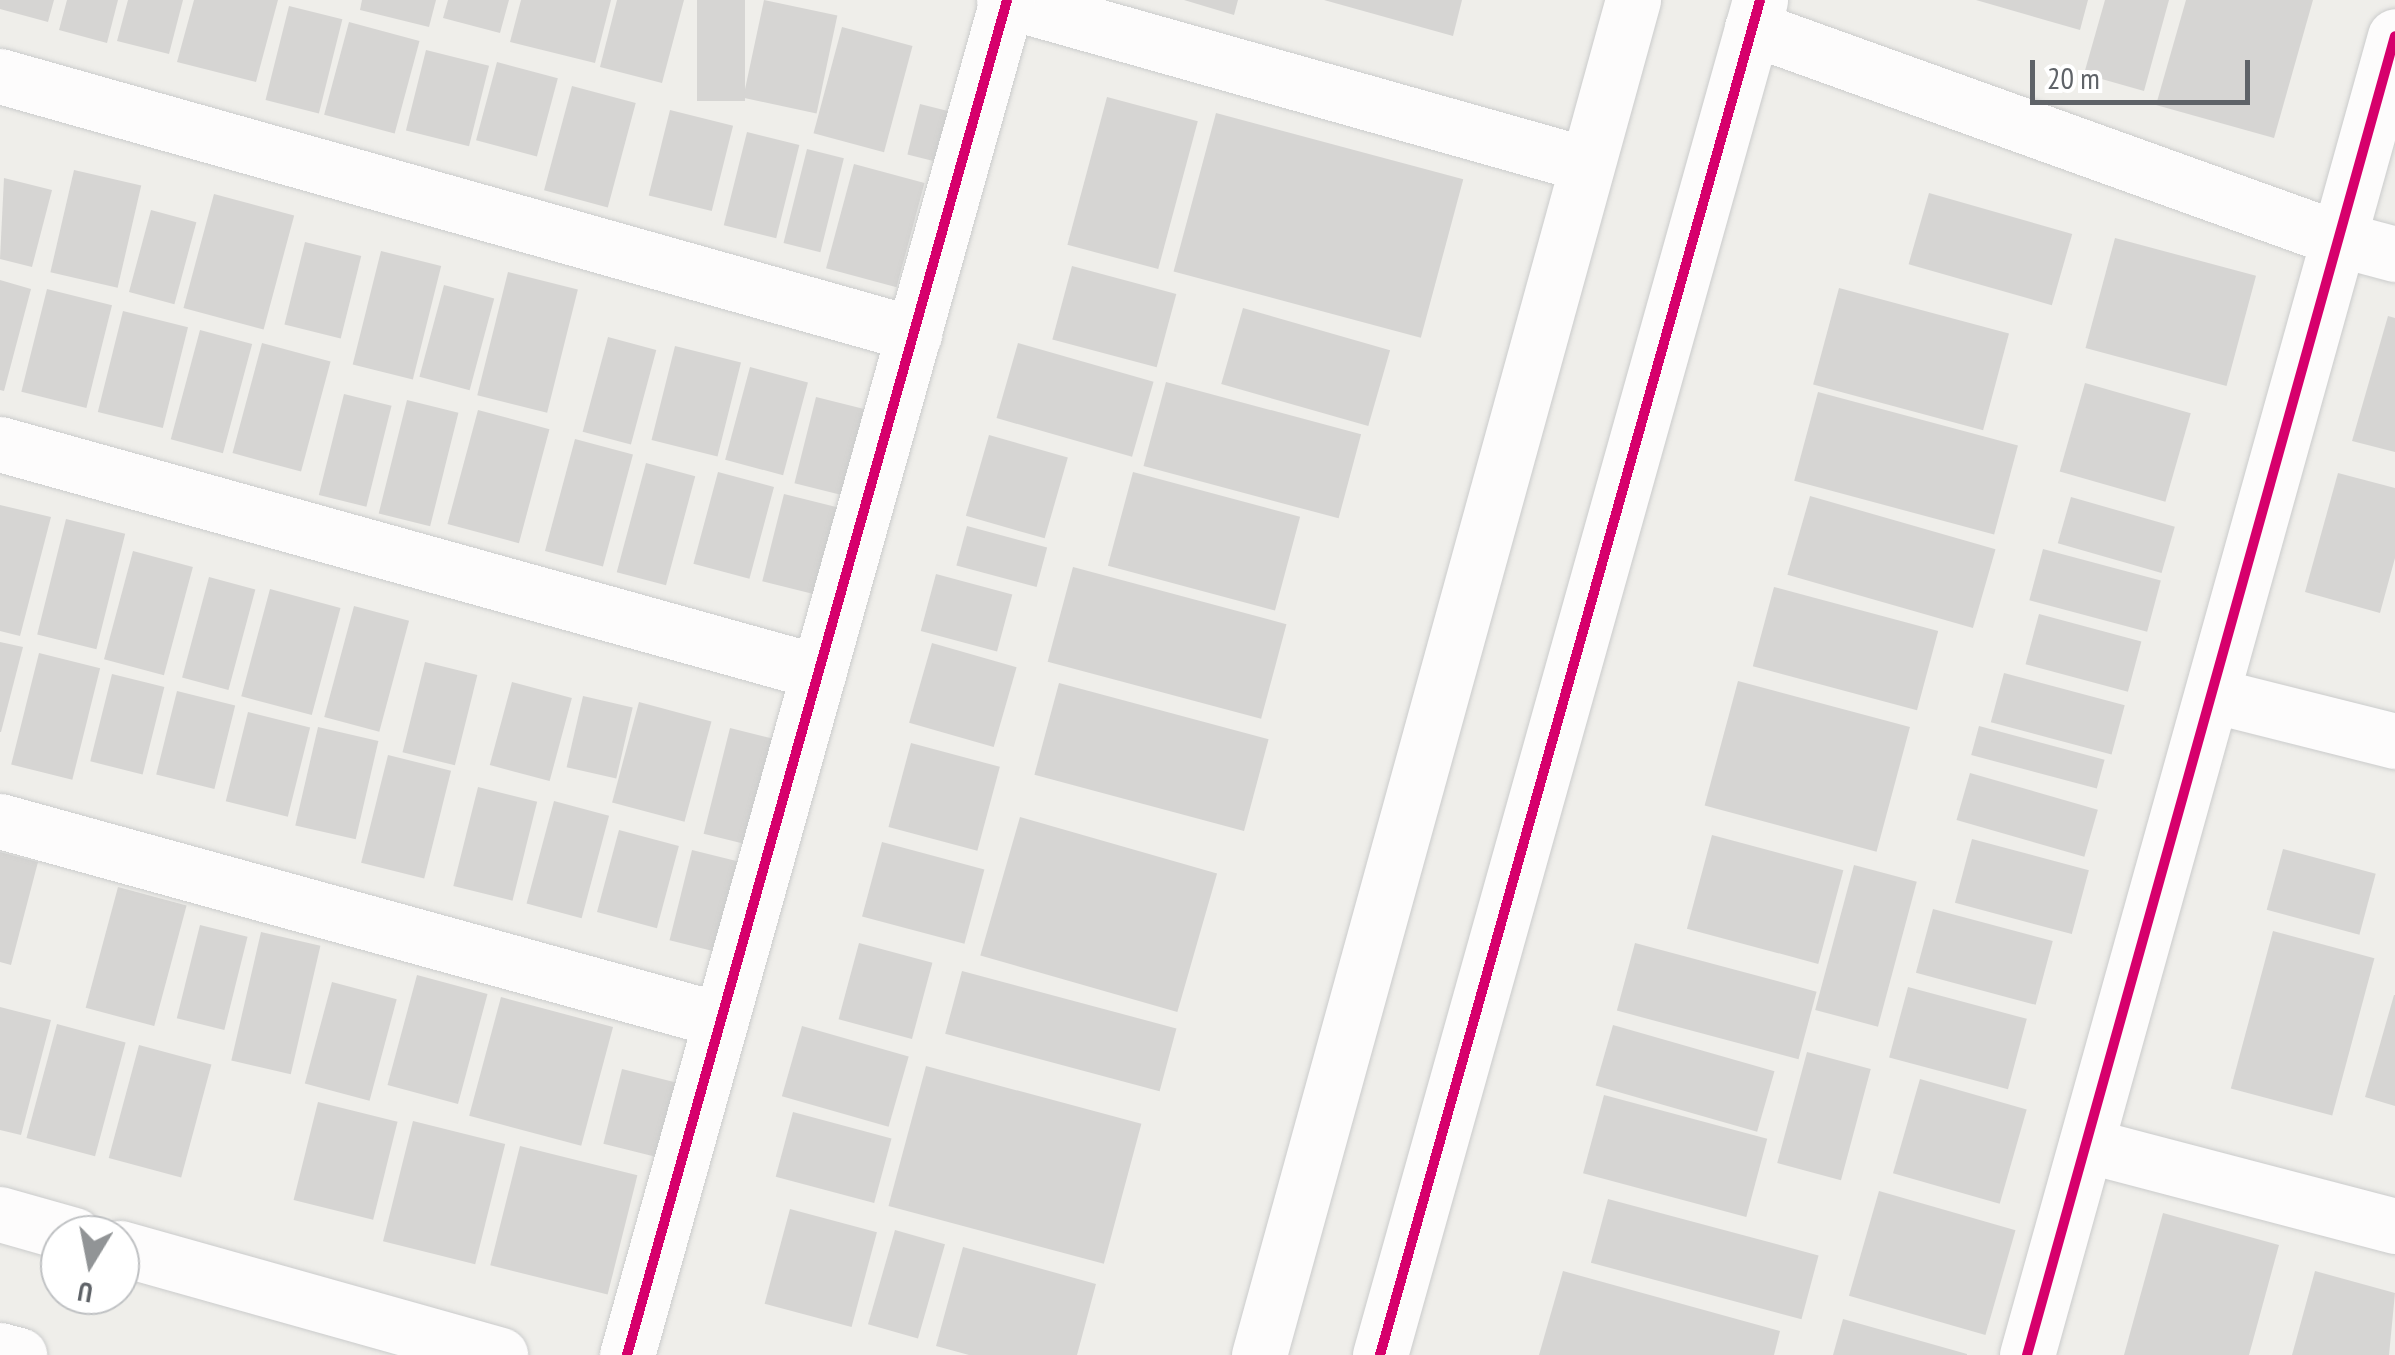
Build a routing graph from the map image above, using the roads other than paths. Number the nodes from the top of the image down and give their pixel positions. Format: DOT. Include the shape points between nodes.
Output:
graph roads {
  1 [pos="1006,0"];
  2 [pos="1634,0"];
  3 [pos="1756,14"];
  4 [pos="2395,36"];
  5 [pos="0,76"];
  6 [pos="1585,164"];
  7 [pos="2339,239"];
  8 [pos="2395,254"];
  9 [pos="914,334"];
  10 [pos="0,444"];
  11 [pos="819,672"];
  12 [pos="2212,695"];
  13 [pos="2395,741"];
  14 [pos="0,821"];
  15 [pos="720,1020"];
  16 [pos="2086,1145"];
  17 [pos="0,1214"];
  18 [pos="40,1225"];
  19 [pos="2395,1226"];
  20 [pos="140,1254"];
  21 [pos="0,1350"];
  22 [pos="19,1355"];
  23 [pos="500,1355"];
  24 [pos="627,1355"];
  25 [pos="1259,1355"];
  26 [pos="1380,1355"];
  27 [pos="2027,1355"];
  1 -- 6 [label="street"];
  1 -- 9 [label="street"];
  2 -- 6 [label="street"];
  3 -- 7 [label="street"];
  3 -- 26 [label="street"];
  4 -- 7 [label="street"];
  5 -- 9 [label="street"];
  6 -- 25 [label="street"];
  7 -- 8 [label="street"];
  7 -- 12 [label="street"];
  9 -- 11 [label="street"];
  10 -- 11 [label="street"];
  11 -- 15 [label="street"];
  12 -- 13 [label="street"];
  12 -- 16 [label="street"];
  14 -- 15 [label="street"];
  15 -- 24 [label="street"];
  16 -- 19 [label="street"];
  16 -- 27 [label="street"];
  17 -- 18 [label="street"];
  20 -- 23 [label="street"];
  21 -- 22 [label="street"];
}
